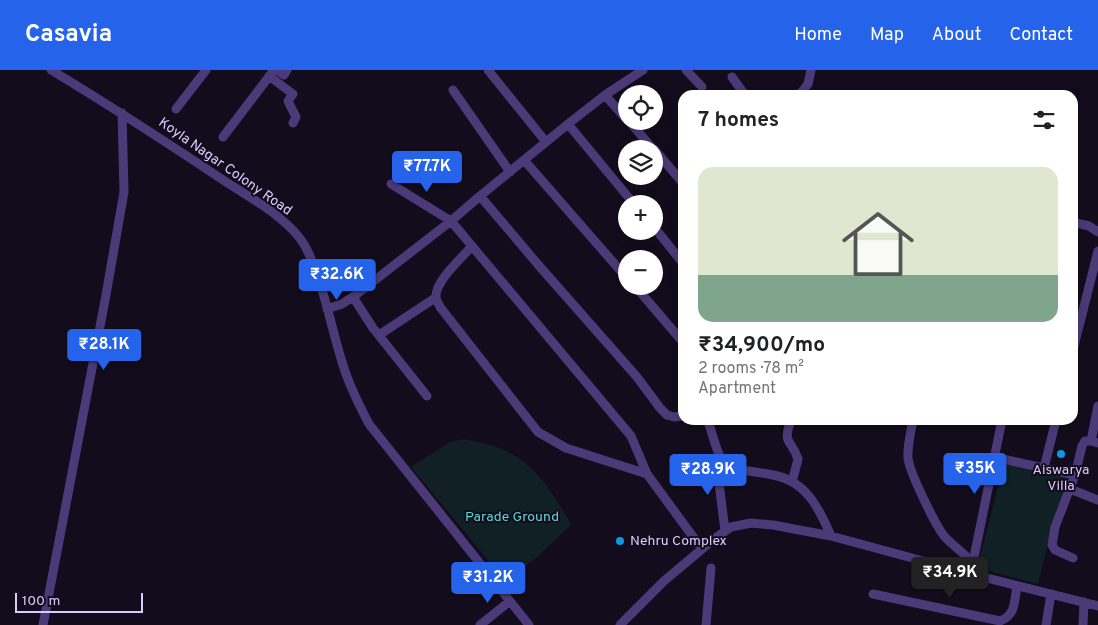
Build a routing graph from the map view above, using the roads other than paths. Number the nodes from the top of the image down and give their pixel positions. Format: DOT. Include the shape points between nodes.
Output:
graph roads {
  1 [pos="51,70"];
  2 [pos="206,70"];
  3 [pos="287,70"];
  4 [pos="488,70"];
  5 [pos="643,70"];
  6 [pos="686,70"];
  7 [pos="811,70"];
  8 [pos="274,72"];
  9 [pos="732,77"];
  10 [pos="702,87"];
  11 [pos="453,90"];
  12 [pos="741,90"];
  13 [pos="803,90"];
  14 [pos="606,95"];
  15 [pos="176,109"];
  16 [pos="618,109"];
  17 [pos="122,113"];
  18 [pos="293,123"];
  19 [pos="568,124"];
  20 [pos="636,130"];
  21 [pos="223,137"];
  22 [pos="645,140"];
  23 [pos="546,142"];
  24 [pos="524,160"];
  25 [pos="663,160"];
  26 [pos="510,172"];
  27 [pos="678,177"];
  28 [pos="391,184"];
  29 [pos="627,195"];
  30 [pos="480,196"];
  31 [pos="451,221"];
  32 [pos="1078,223"];
  33 [pos="1098,232"];
  34 [pos="663,238"];
  35 [pos="472,246"];
  36 [pos="1098,251"];
  37 [pos="678,257"];
  38 [pos="618,268"];
  39 [pos="642,295"];
  40 [pos="353,297"];
  41 [pos="435,298"];
  42 [pos="327,309"];
  43 [pos="1078,330"];
  44 [pos="379,335"];
  45 [pos="678,336"];
  46 [pos="427,396"];
  47 [pos="1098,406"];
  48 [pos="678,417"];
  49 [pos="710,425"];
  50 [pos="789,425"];
  51 [pos="913,425"];
  52 [pos="1001,425"];
  53 [pos="1055,425"];
  54 [pos="1094,442"];
  55 [pos="994,457"];
  56 [pos="721,459"];
  57 [pos="1044,468"];
  58 [pos="647,474"];
  59 [pos="1075,476"];
  60 [pos="792,482"];
  61 [pos="1070,489"];
  62 [pos="1098,500"];
  63 [pos="725,531"];
  64 [pos="831,536"];
  65 [pos="702,549"];
  66 [pos="1073,558"];
  67 [pos="973,564"];
  68 [pos="711,568"];
  69 [pos="971,574"];
  70 [pos="1017,586"];
  71 [pos="873,594"];
  72 [pos="1051,594"];
  73 [pos="510,601"];
  74 [pos="1084,602"];
  75 [pos="1098,606"];
  76 [pos="43,625"];
  77 [pos="480,625"];
  78 [pos="530,625"];
  79 [pos="620,625"];
  80 [pos="706,625"];
  81 [pos="1046,625"];
  82 [pos="1083,625"];
  1 -- 17 [label="street, Koyla Nagar Colony Road"];
  2 -- 15 [label="street"];
  3 -- 8 [label="street" via="284,75"];
  4 -- 23 [label="street"];
  5 -- 14 [label="street"];
  6 -- 10 [label="street"];
  7 -- 13 [label="street"];
  8 -- 18 [label="street" via="293,94 288,101 296,117"];
  8 -- 21 [label="street"];
  9 -- 12 [label="street"];
  11 -- 26 [label="street"];
  14 -- 16 [label="street"];
  14 -- 19 [label="street"];
  17 -- 42 [label="street, Koyla Nagar Colony Road" via="272,213 296,234 310,257"];
  17 -- 76 [label="street" via="124,192"];
  19 -- 23 [label="street"];
  19 -- 29 [label="street"];
  20 -- 22 [label="street"];
  23 -- 24 [label="street"];
  24 -- 26 [label="street"];
  24 -- 38 [label="street"];
  25 -- 27 [label="street"];
  26 -- 30 [label="street"];
  28 -- 31 [label="street"];
  30 -- 31 [label="street"];
  30 -- 48 [label="street" via="637,377 660,408 674,418"];
  31 -- 35 [label="street"];
  31 -- 40 [label="street"];
  32 -- 33 [label="street"];
  34 -- 37 [label="street"];
  35 -- 41 [label="street" via="443,279"];
  35 -- 58 [label="street" via="631,436"];
  36 -- 43 [label="street"];
  39 -- 45 [label="street"];
  40 -- 42 [label="street"];
  40 -- 44 [label="street"];
  41 -- 44 [label="street"];
  41 -- 58 [label="street" via="538,432 566,448"];
  42 -- 73 [label="street, Koyla Nagar Colony Road" via="356,400 369,424"];
  44 -- 46 [label="street"];
  47 -- 54 [label="street"];
  49 -- 56 [label="street"];
  50 -- 60 [label="street" via="786,439 798,459"];
  51 -- 67 [label="street" via="908,450 911,470 939,529"];
  52 -- 55 [label="street"];
  53 -- 57 [label="street"];
  54 -- 59 [label="street" via="1085,442 1082,446"];
  55 -- 57 [label="street"];
  55 -- 67 [label="street"];
  56 -- 60 [label="street" via="731,468 773,475"];
  56 -- 63 [label="street" via="718,483"];
  57 -- 59 [label="street"];
  58 -- 65 [label="street"];
  59 -- 61 [label="street"];
  60 -- 64 [label="street" via="812,498"];
  61 -- 62 [label="street"];
  61 -- 66 [label="street" via="1055,527 1052,545 1054,550"];
  63 -- 64 [label="street" via="751,523"];
  63 -- 65 [label="street"];
  64 -- 69 [label="street"];
  65 -- 79 [label="street"];
  67 -- 69 [label="street"];
  68 -- 80 [label="street"];
  69 -- 70 [label="street"];
  70 -- 71 [label="street" via="1012,614 1000,621"];
  70 -- 72 [label="street"];
  72 -- 74 [label="street"];
  72 -- 81 [label="street"];
  73 -- 77 [label="street"];
  73 -- 78 [label="street, Koyla Nagar Colony Road"];
  74 -- 75 [label="street"];
  74 -- 82 [label="street"];
}
